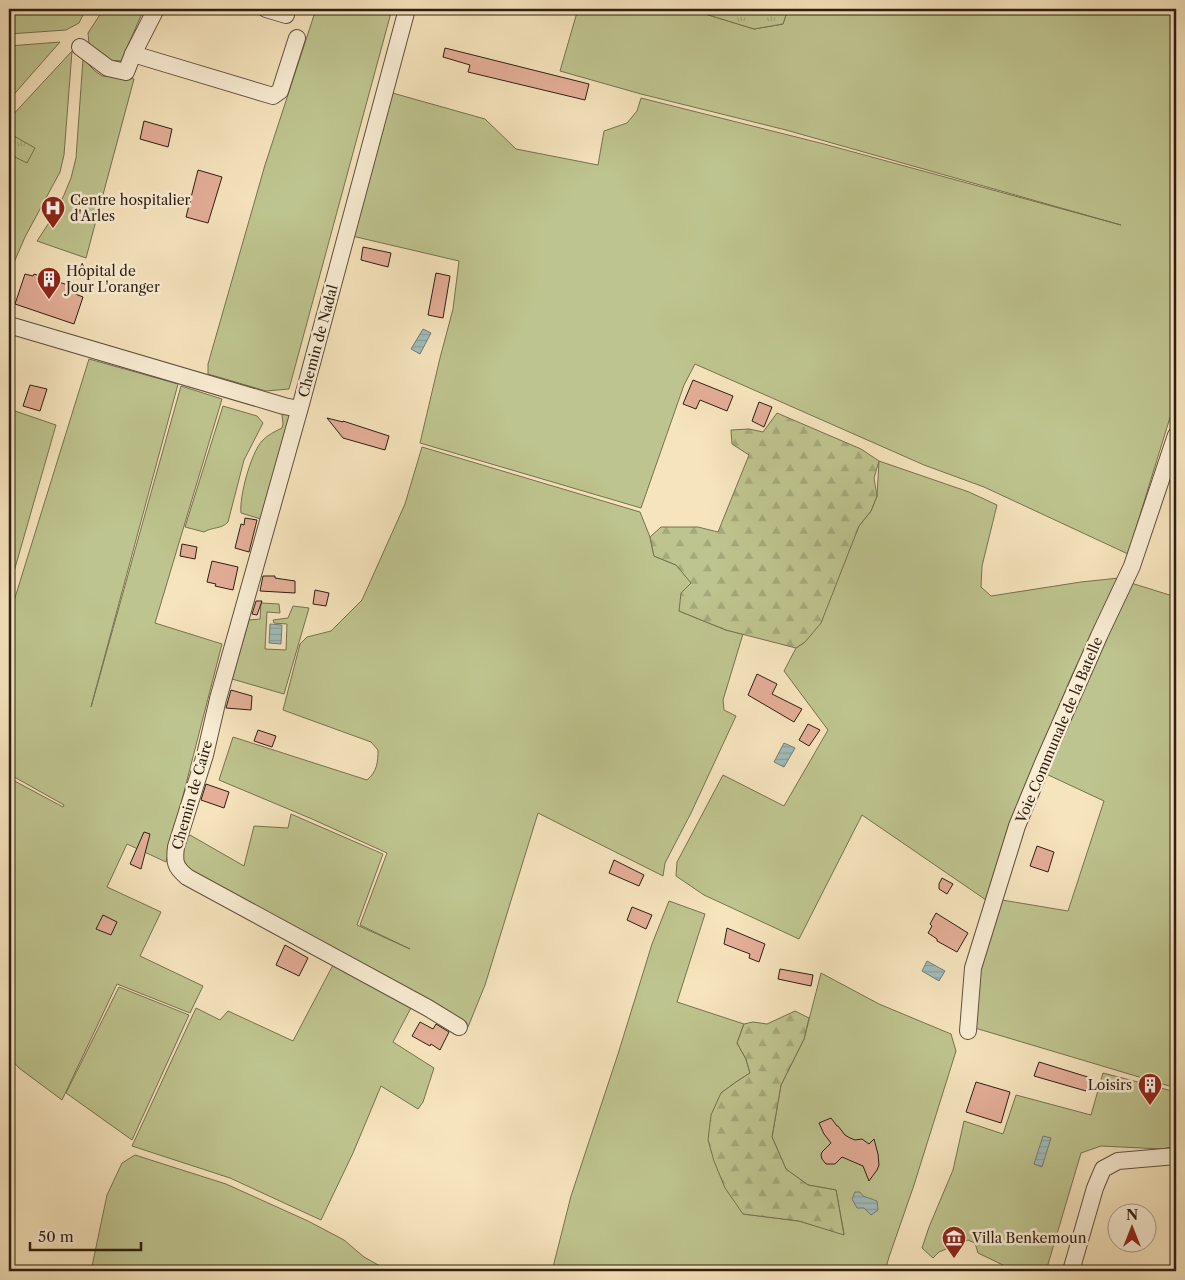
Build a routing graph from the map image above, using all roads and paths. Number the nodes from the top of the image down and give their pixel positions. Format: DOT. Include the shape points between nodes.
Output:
graph roads {
  1 [pos="156,9"];
  2 [pos="266,9"];
  3 [pos="408,9"];
  4 [pos="286,15"];
  5 [pos="297,38"];
  6 [pos="80,47"];
  7 [pos="133,54"];
  8 [pos="9,325"];
  9 [pos="299,410"];
  10 [pos="1176,435"];
  11 [pos="459,1027"];
  12 [pos="968,1031"];
  13 [pos="1176,1156"];
  14 [pos="1071,1271"];
  1 -- 7 [label="street"];
  2 -- 4 [label="street"];
  3 -- 9 [label="street, Chemin de Nadal"];
  5 -- 7 [label="street" via="280,91 273,96"];
  6 -- 7 [label="street" via="108,68 126,72"];
  8 -- 9 [label="street, Chemin de Nadal"];
  9 -- 11 [label="street, Chemin de Caire" via="218,699 206,755 174,858 178,869 187,877"];
  10 -- 12 [label="street, Voie Communale de la Batelle" via="1132,566 1017,826 972,968"];
  13 -- 14 [label="street" via="1118,1161 1104,1169 1094,1188"];
}
